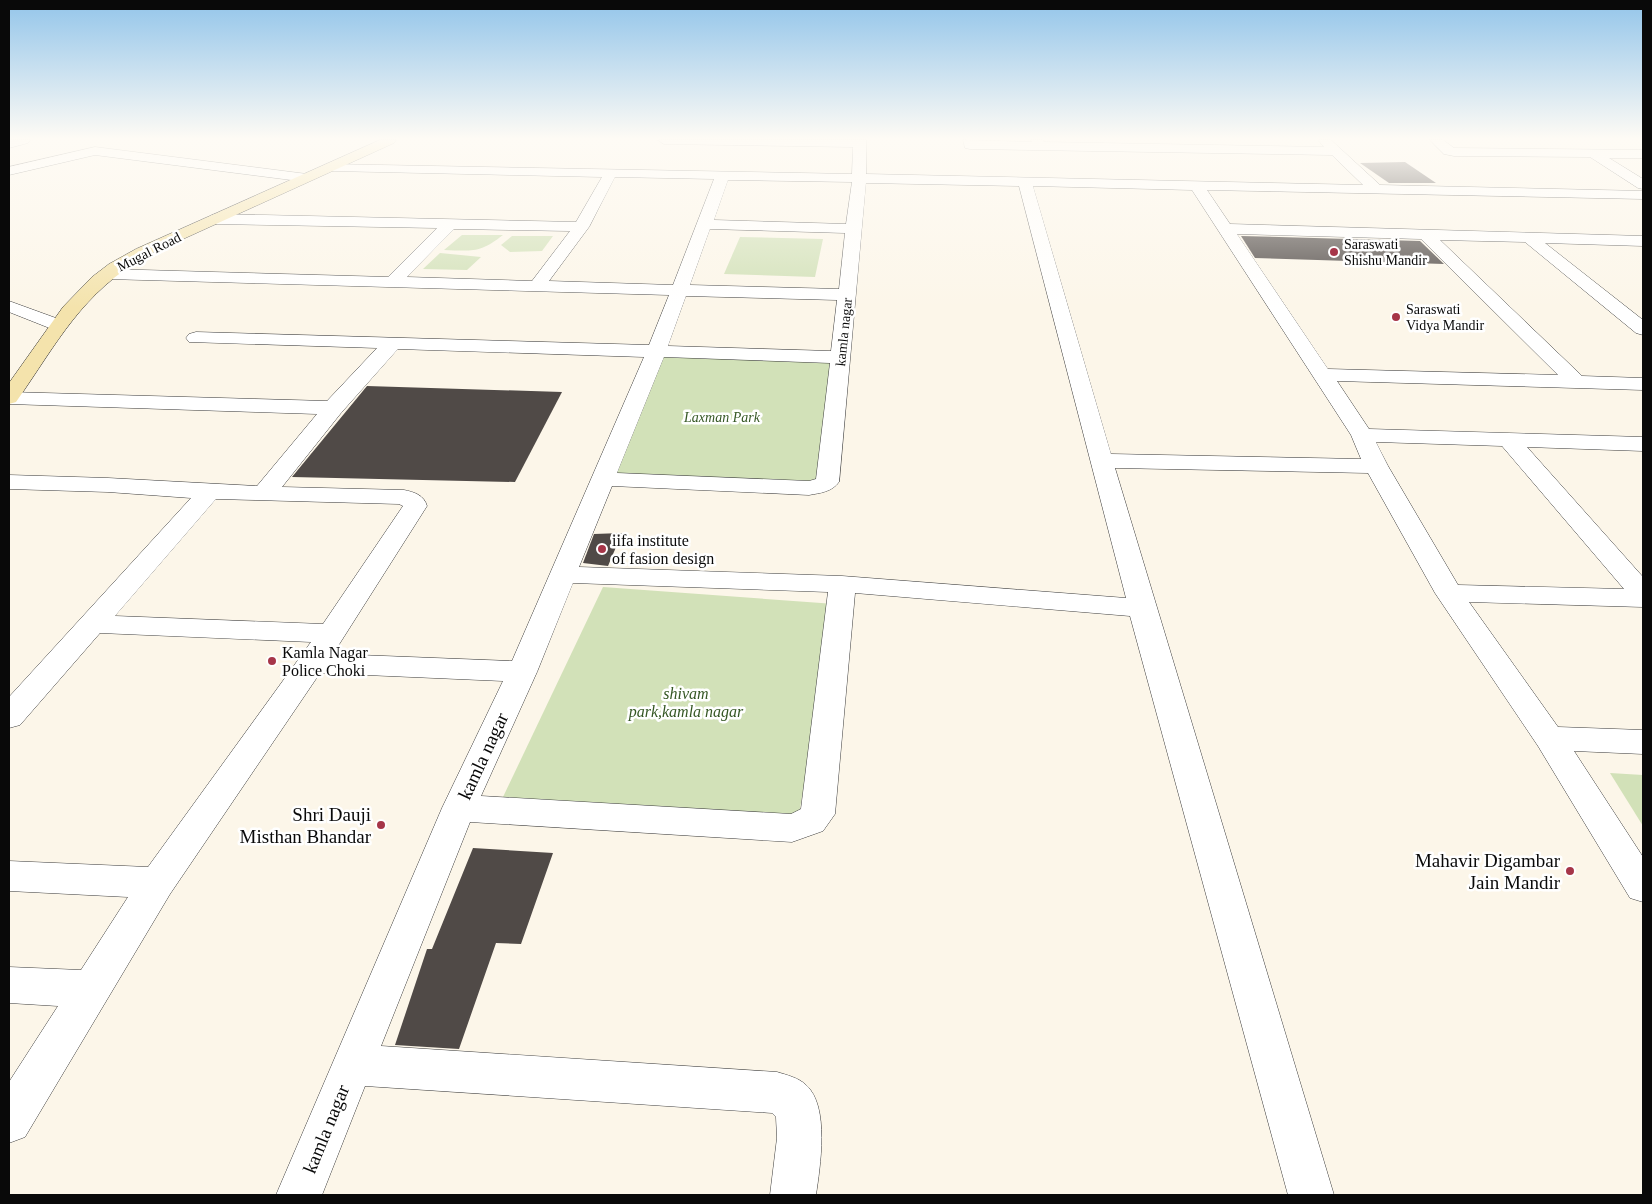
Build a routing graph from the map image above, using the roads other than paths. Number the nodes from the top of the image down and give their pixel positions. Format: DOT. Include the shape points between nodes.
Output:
graph roads {
  1 [pos="266,196"];
  2 [pos="598,196"];
  3 [pos="714,196"];
  4 [pos="857,196"];
  5 [pos="1029,196"];
  6 [pos="1204,196"];
  7 [pos="215,219"];
  8 [pos="450,224"];
  9 [pos="704,224"];
  10 [pos="581,227"];
  11 [pos="854,229"];
  12 [pos="1225,229"];
  13 [pos="1426,235"];
  14 [pos="1528,238"];
  15 [pos="1636,240"];
  16 [pos="1643,251"];
  17 [pos="108,274"];
  18 [pos="394,282"];
  19 [pos="538,286"];
  20 [pos="678,291"];
  21 [pos="848,295"];
  22 [pos="9,306"];
  23 [pos="57,325"];
  24 [pos="1643,329"];
  25 [pos="196,338"];
  26 [pos="393,343"];
  27 [pos="656,352"];
  28 [pos="841,358"];
  29 [pos="1322,375"];
  30 [pos="1577,382"];
  31 [pos="1643,384"];
  32 [pos="9,398"];
  33 [pos="333,408"];
  34 [pos="1362,435"];
  35 [pos="1509,440"];
  36 [pos="1643,444"];
  37 [pos="1102,461"];
  38 [pos="1376,466"];
  39 [pos="603,479"];
  40 [pos="9,482"];
  41 [pos="210,492"];
  42 [pos="264,493"];
  43 [pos="563,575"];
  44 [pos="842,584"];
  45 [pos="1450,593"];
  46 [pos="1643,594"];
  47 [pos="1643,598"];
  48 [pos="1142,608"];
  49 [pos="94,624"];
  50 [pos="321,649"];
  51 [pos="522,672"];
  52 [pos="9,717"];
  53 [pos="1549,738"];
  54 [pos="1643,742"];
  55 [pos="459,808"];
  56 [pos="9,876"];
  57 [pos="157,883"];
  58 [pos="1643,887"];
  59 [pos="9,986"];
  60 [pos="91,989"];
  61 [pos="353,1065"];
  62 [pos="9,1121"];
  63 [pos="299,1195"];
  64 [pos="793,1195"];
  65 [pos="1311,1195"];
  1 -- 7 [label="street, Mugal Road"];
  2 -- 10 [label="street"];
  3 -- 9 [label="street, kamla nagar"];
  4 -- 11 [label="street, kamla nagar"];
  5 -- 37 [label="street"];
  6 -- 12 [label="street"];
  7 -- 8 [label="street"];
  7 -- 17 [label="street, Mugal Road" via="142,252"];
  8 -- 10 [label="street"];
  8 -- 18 [label="street"];
  9 -- 11 [label="street"];
  9 -- 20 [label="street, kamla nagar"];
  10 -- 19 [label="street"];
  11 -- 21 [label="street, kamla nagar"];
  12 -- 13 [label="street"];
  12 -- 29 [label="street"];
  13 -- 14 [label="street"];
  13 -- 30 [label="street"];
  14 -- 15 [label="street"];
  14 -- 24 [label="street"];
  15 -- 16 [label="street"];
  17 -- 18 [label="street"];
  17 -- 23 [label="street, Mugal Road"];
  18 -- 19 [label="street"];
  19 -- 20 [label="street"];
  20 -- 21 [label="street"];
  20 -- 27 [label="street, kamla nagar"];
  21 -- 28 [label="street, kamla nagar"];
  22 -- 23 [label="street"];
  23 -- 32 [label="street, Mugal Road"];
  25 -- 26 [label="street"];
  26 -- 27 [label="street"];
  26 -- 33 [label="street"];
  27 -- 28 [label="street"];
  27 -- 39 [label="street, kamla nagar"];
  28 -- 39 [label="street, kamla nagar" via="825,484 809,488"];
  29 -- 30 [label="street"];
  29 -- 34 [label="street"];
  30 -- 31 [label="street"];
  32 -- 33 [label="street"];
  33 -- 42 [label="street"];
  34 -- 35 [label="street"];
  34 -- 38 [label="street"];
  35 -- 36 [label="street"];
  35 -- 46 [label="street"];
  37 -- 38 [label="street"];
  37 -- 48 [label="street"];
  38 -- 45 [label="street"];
  39 -- 43 [label="street, kamla nagar"];
  40 -- 41 [label="street"];
  41 -- 42 [label="street"];
  41 -- 49 [label="street"];
  42 -- 50 [label="street" via="404,497 414,502 413,511"];
  43 -- 44 [label="street"];
  43 -- 51 [label="street, kamla nagar"];
  44 -- 48 [label="street"];
  44 -- 55 [label="street" via="818,814 811,822 792,828"];
  45 -- 47 [label="street"];
  45 -- 53 [label="street"];
  48 -- 65 [label="street"];
  49 -- 50 [label="street"];
  49 -- 52 [label="street"];
  50 -- 51 [label="street"];
  50 -- 57 [label="street"];
  51 -- 55 [label="street, kamla nagar"];
  53 -- 54 [label="street"];
  53 -- 58 [label="street"];
  55 -- 61 [label="street, kamla nagar"];
  56 -- 57 [label="street"];
  57 -- 60 [label="street"];
  59 -- 60 [label="street"];
  60 -- 62 [label="street"];
  61 -- 63 [label="street, kamla nagar"];
  61 -- 64 [label="street" via="774,1092 791,1100 797,1109 799,1129"];
}
